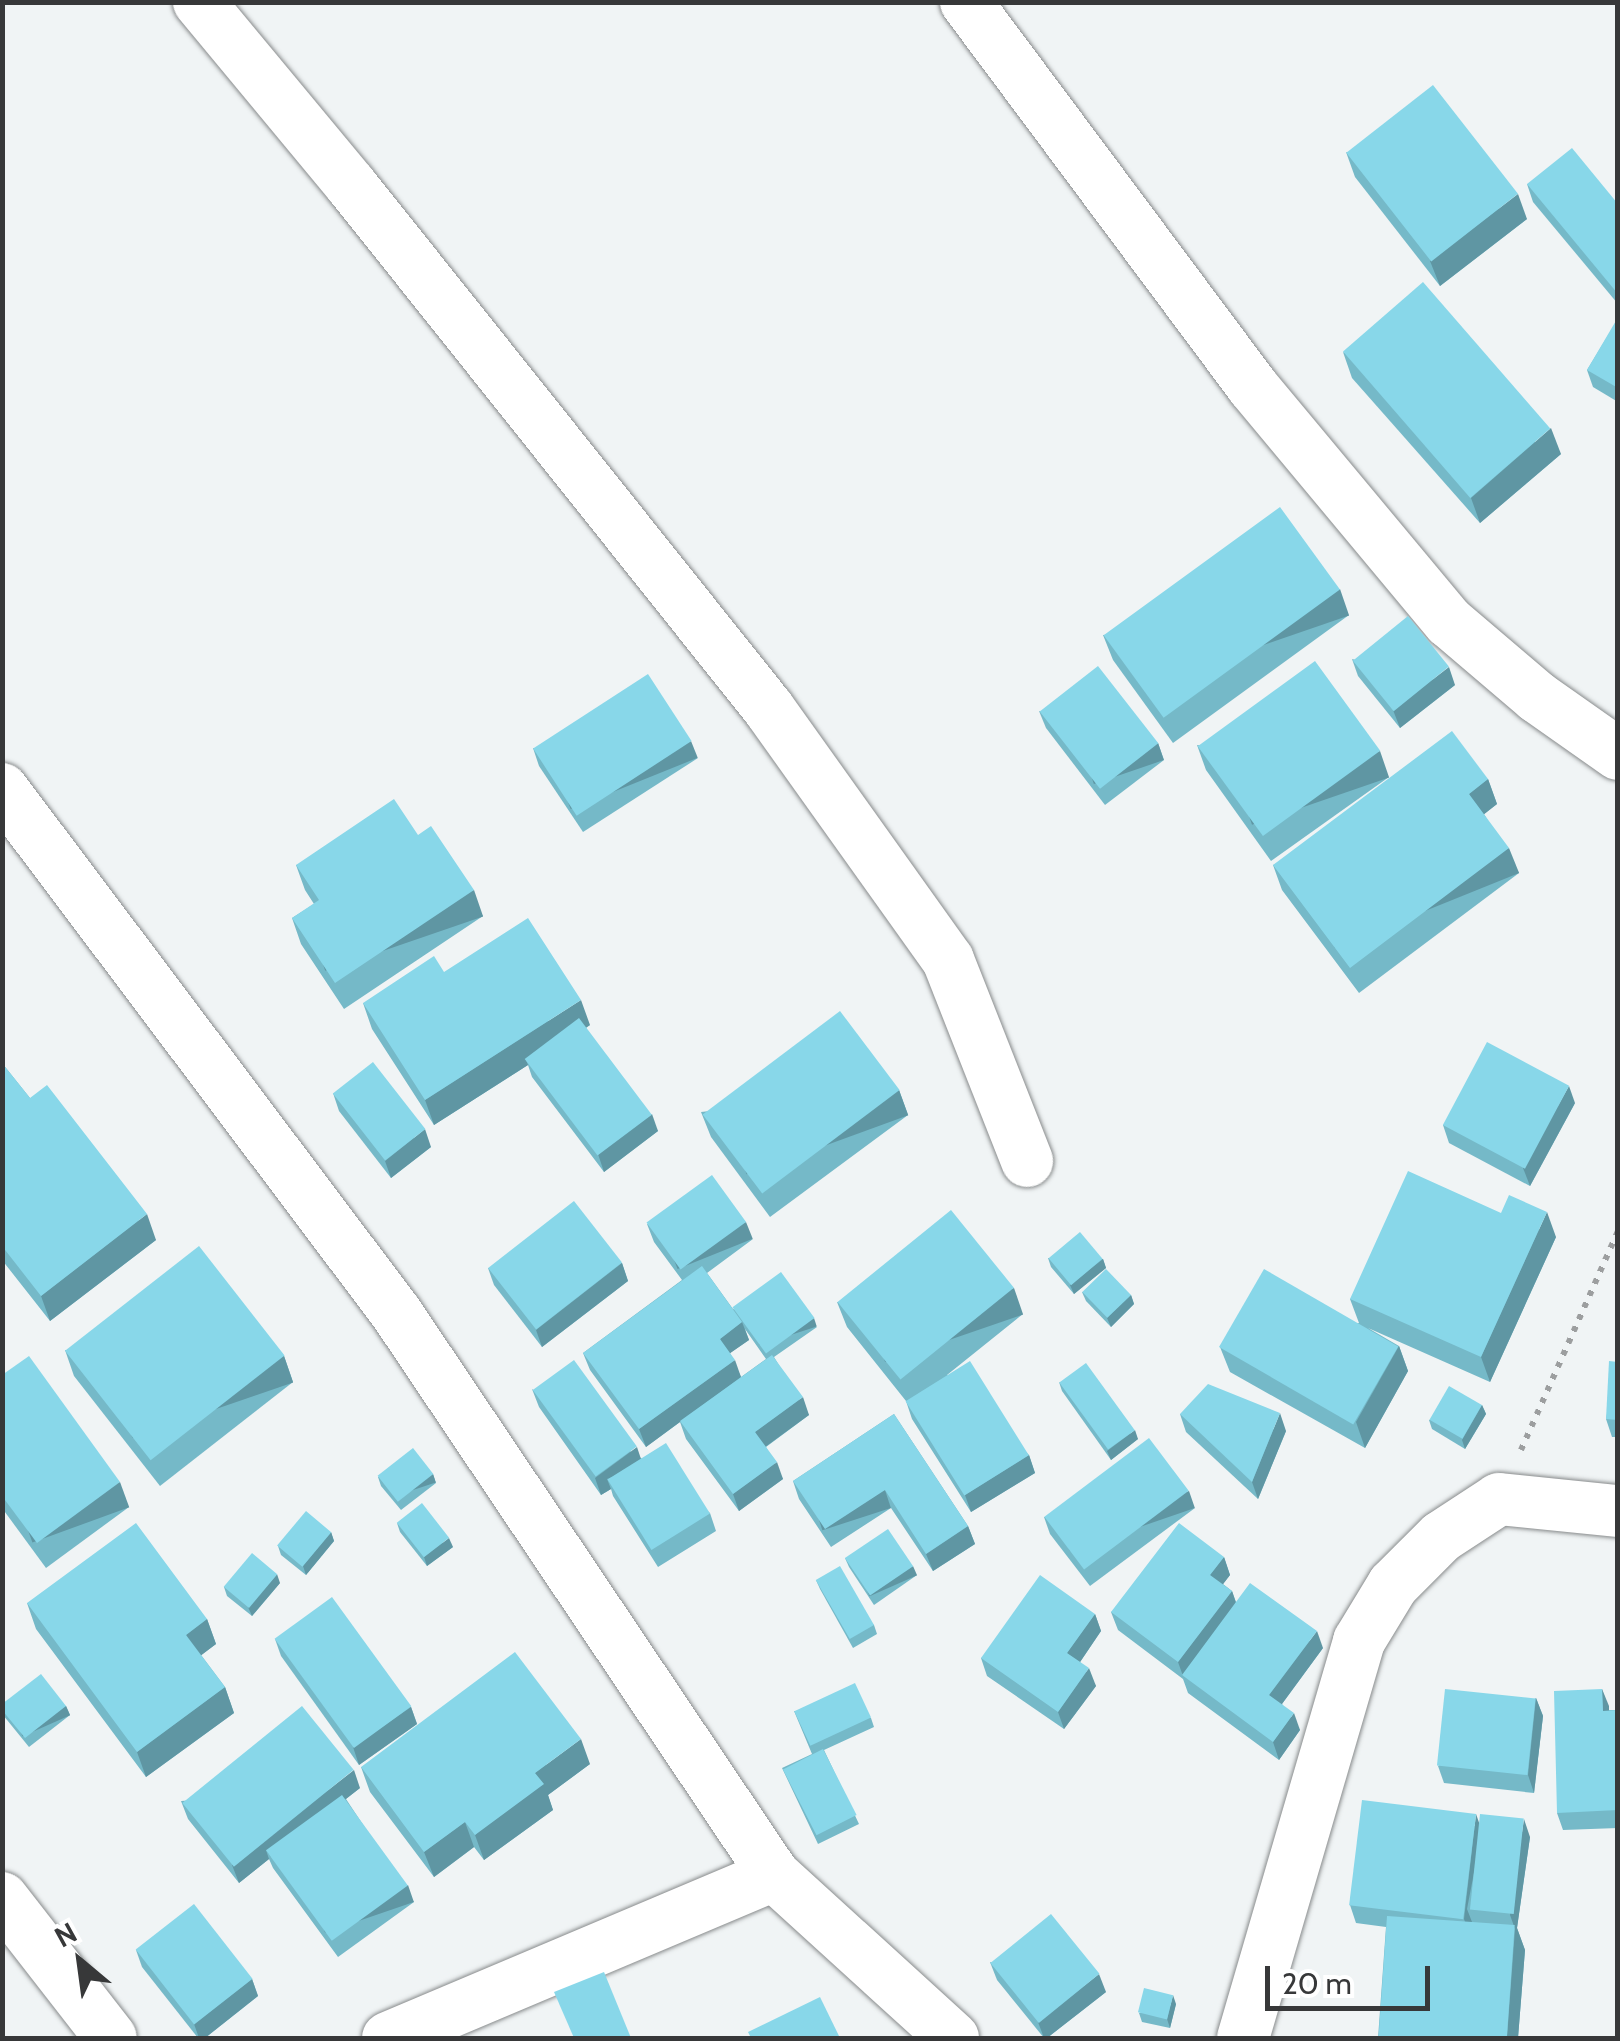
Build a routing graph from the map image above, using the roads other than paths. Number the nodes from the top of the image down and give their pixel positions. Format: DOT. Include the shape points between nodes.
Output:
graph roads {
  1 [pos="198,2"];
  2 [pos="966,2"];
  3 [pos="1618,754"];
  4 [pos="2,789"];
  5 [pos="1027,1161"];
  6 [pos="1618,1511"];
  7 [pos="774,1875"];
  8 [pos="2,1898"];
  9 [pos="110,2038"];
  10 [pos="388,2038"];
  11 [pos="953,2038"];
  12 [pos="1243,2038"];
  1 -- 5 [label="street" via="769,708 948,960"];
  2 -- 3 [label="street" via="1253,386 1449,622"];
  4 -- 7 [label="street" via="397,1314"];
  6 -- 12 [label="street" via="1499,1499 1441,1537 1393,1585 1359,1641"];
  7 -- 10 [label="street"];
  7 -- 11 [label="street"];
  8 -- 9 [label="street"];
}
